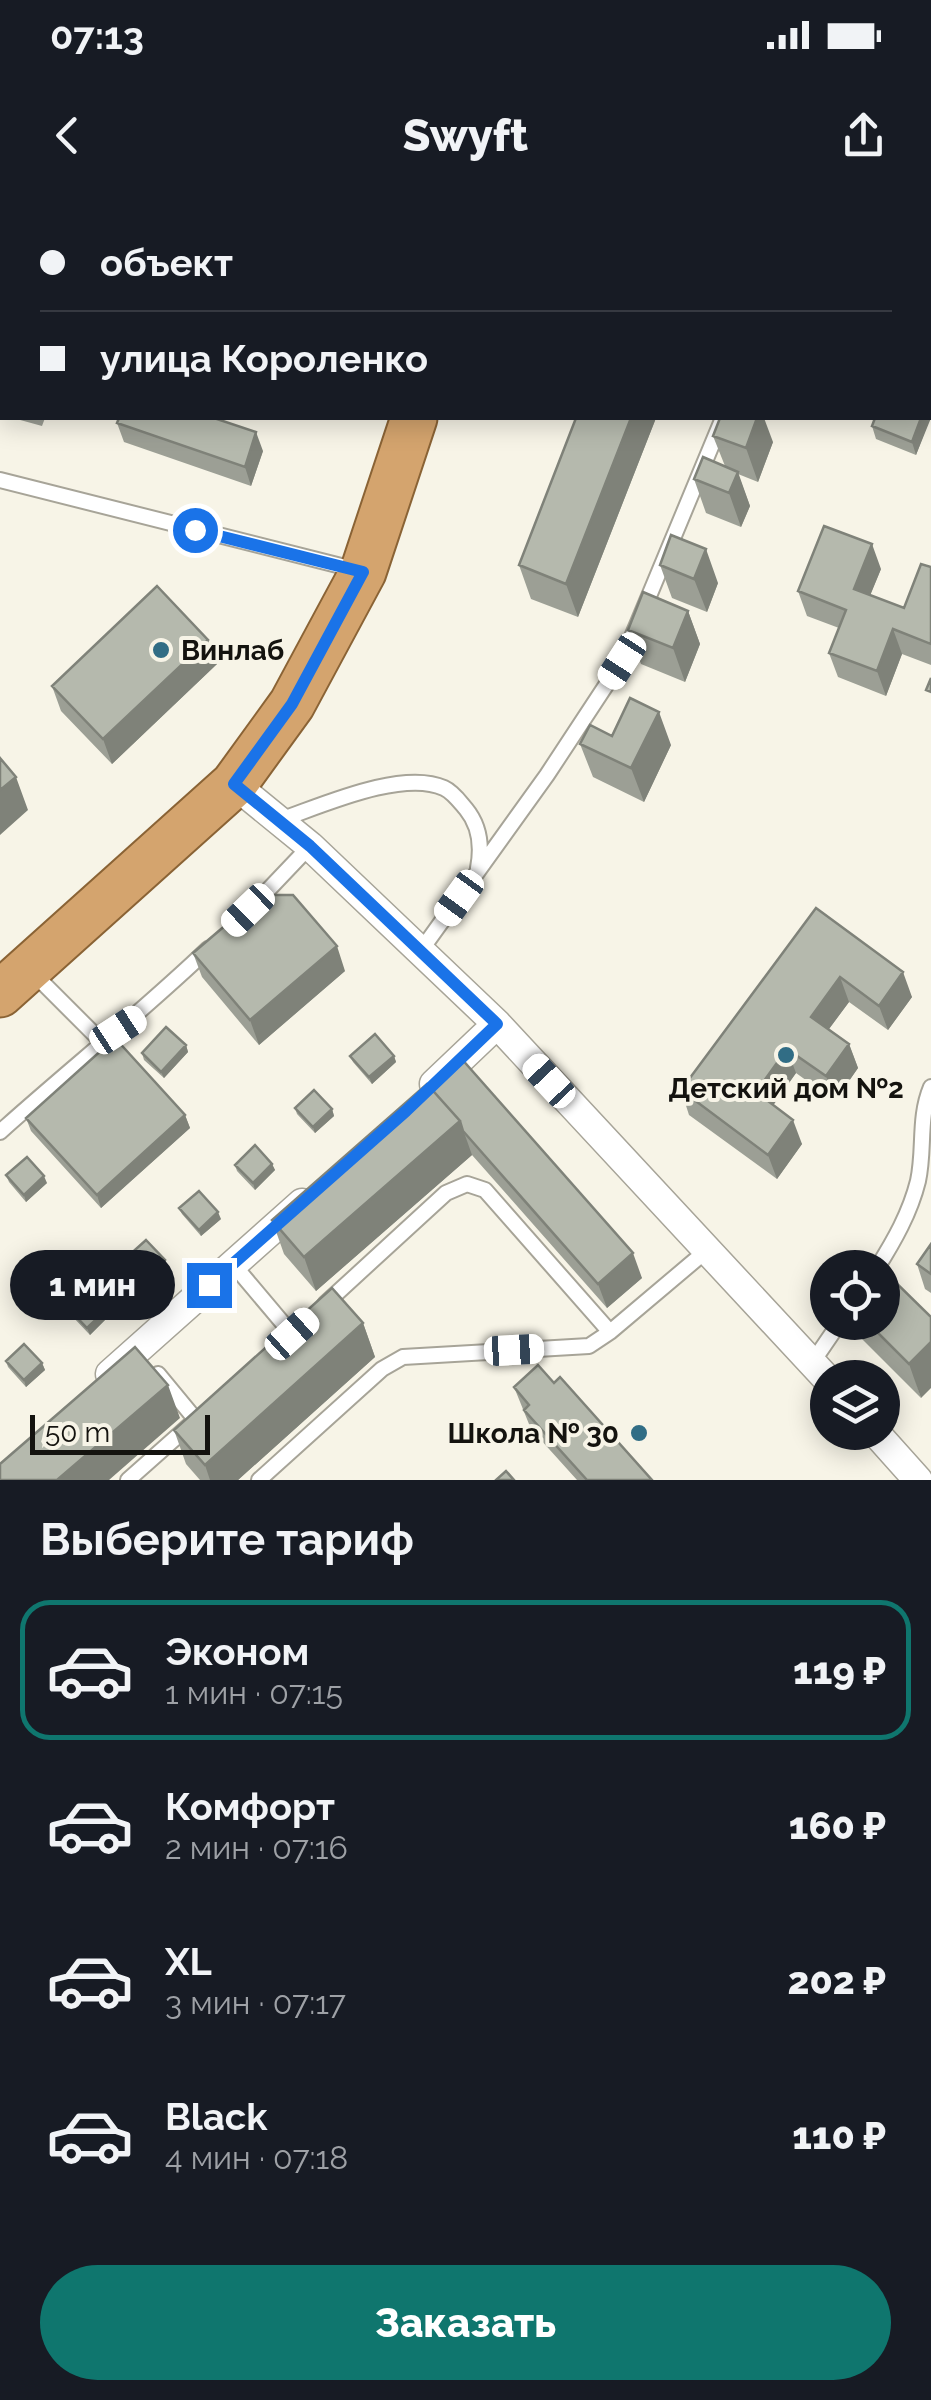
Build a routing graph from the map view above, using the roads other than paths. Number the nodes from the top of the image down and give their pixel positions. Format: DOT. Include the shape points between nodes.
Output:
graph roads {
  1 [pos="413,420"];
  2 [pos="722,420"];
  3 [pos="0,480"];
  4 [pos="363,572"];
  5 [pos="234,784"];
  6 [pos="280,820"];
  7 [pos="310,846"];
  8 [pos="477,873"];
  9 [pos="234,924"];
  10 [pos="220,938"];
  11 [pos="422,949"];
  12 [pos="14,982"];
  13 [pos="497,1024"];
  14 [pos="101,1041"];
  15 [pos="931,1087"];
  16 [pos="418,1099"];
  17 [pos="0,1132"];
  18 [pos="319,1188"];
  19 [pos="706,1250"];
  20 [pos="888,1250"];
  21 [pos="233,1264"];
  22 [pos="320,1308"];
  23 [pos="306,1321"];
  24 [pos="610,1332"];
  25 [pos="292,1334"];
  26 [pos="278,1346"];
  27 [pos="137,1350"];
  28 [pos="810,1360"];
  29 [pos="96,1386"];
  30 [pos="210,1407"];
  31 [pos="196,1420"];
  32 [pos="891,1450"];
  33 [pos="128,1480"];
  34 [pos="258,1480"];
  35 [pos="918,1480"];
  1 -- 4 [label="highway"];
  2 -- 8 [label="lane" via="622,661"];
  3 -- 4 [label="lane"];
  4 -- 5 [label="highway" via="292,704"];
  5 -- 6 [label="street"];
  5 -- 12 [label="highway"];
  6 -- 7 [label="street"];
  6 -- 8 [label="lane" via="384,787 434,785 472,816 479,832"];
  7 -- 9 [label="lane"];
  7 -- 11 [label="street"];
  8 -- 11 [label="lane"];
  10 -- 14 [label="lane"];
  11 -- 13 [label="street"];
  12 -- 14 [label="lane"];
  13 -- 16 [label="street"];
  13 -- 19 [label="street"];
  14 -- 17 [label="lane"];
  15 -- 20 [label="lane" via="923,1106 918,1180"];
  18 -- 21 [label="street"];
  19 -- 24 [label="lane"];
  19 -- 28 [label="street"];
  21 -- 25 [label="lane"];
  21 -- 27 [label="street"];
  22 -- 24 [label="lane" via="446,1194 467,1184 485,1190"];
  23 -- 25 [label="lane"];
  24 -- 34 [label="lane" via="588,1346 403,1357"];
  25 -- 26 [label="lane"];
  27 -- 29 [label="street"];
  27 -- 31 [label="lane"];
  30 -- 31 [label="lane"];
  31 -- 33 [label="lane"];
  32 -- 35 [label="street"];
}
